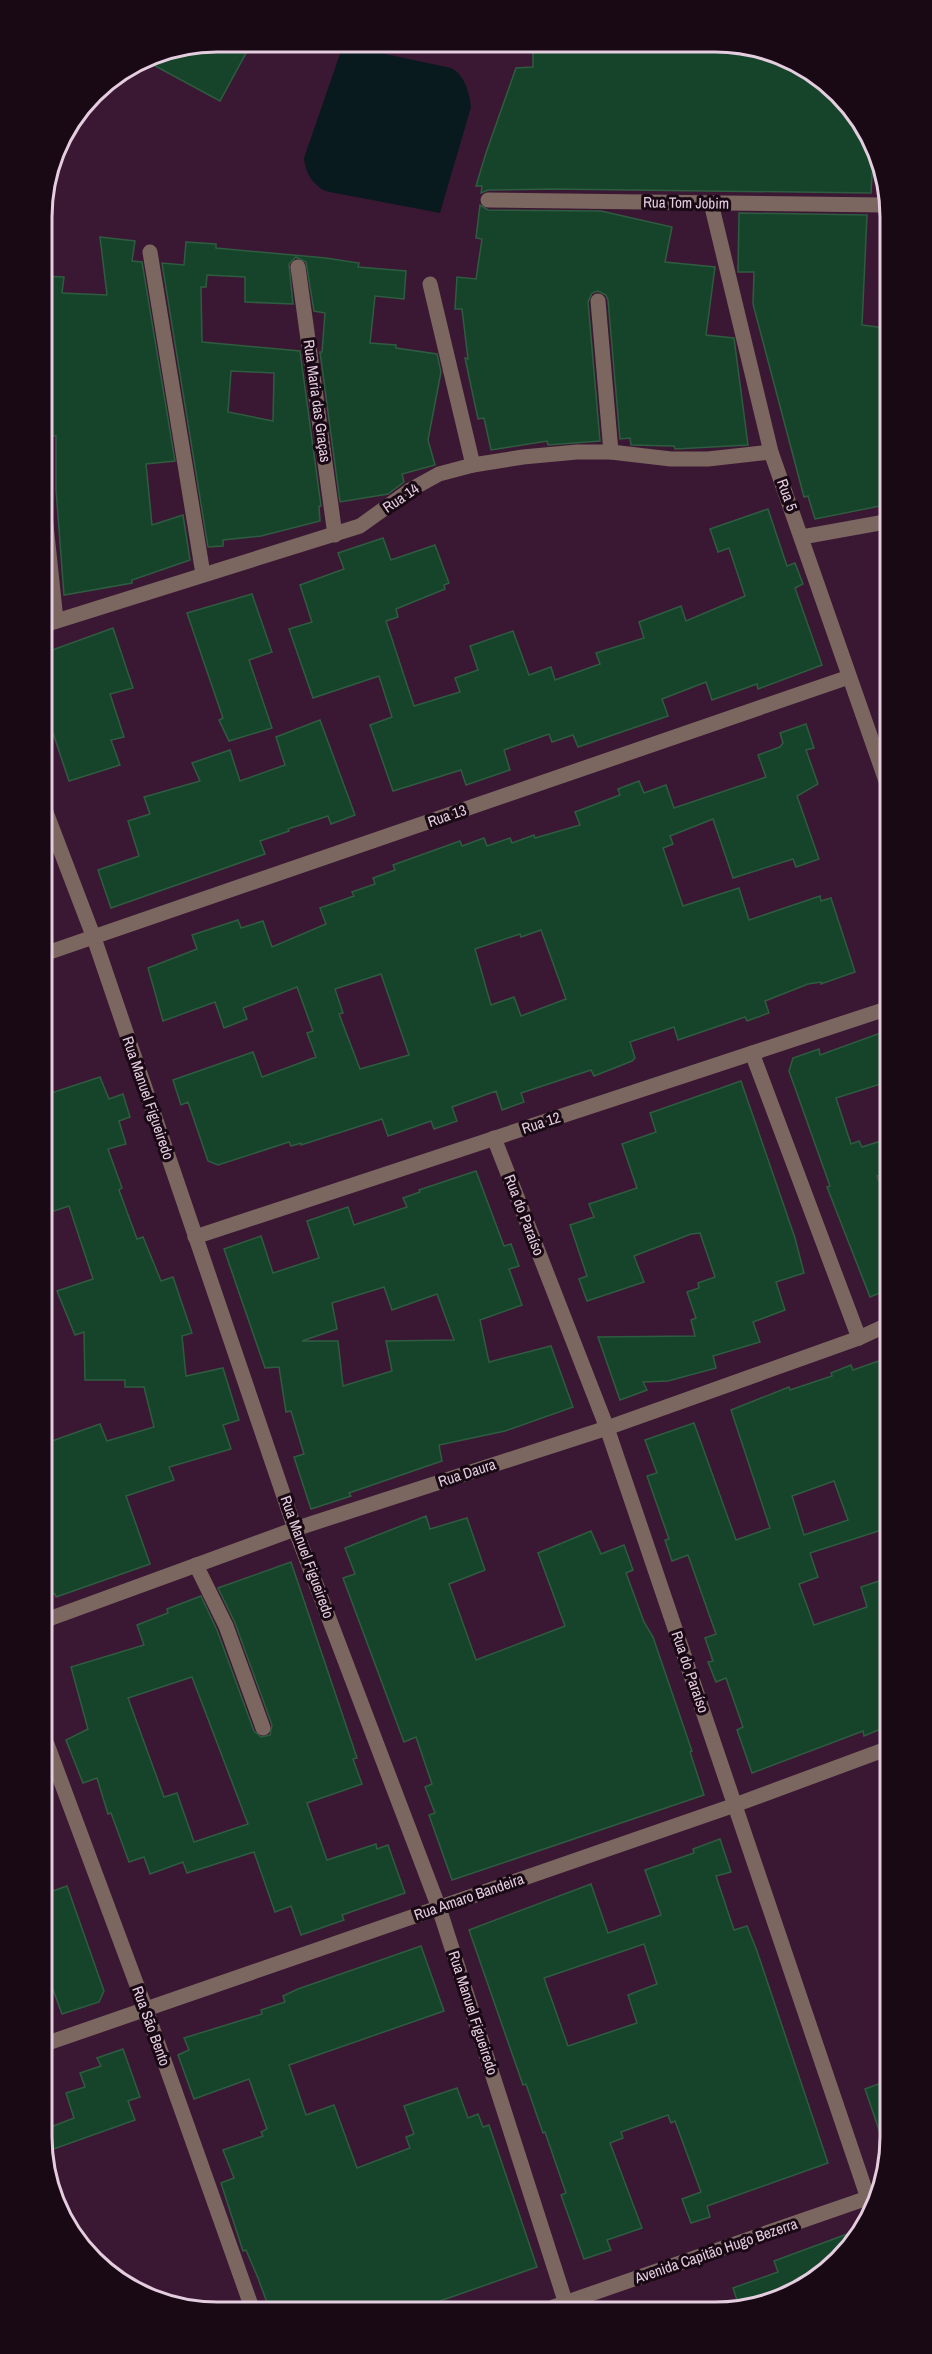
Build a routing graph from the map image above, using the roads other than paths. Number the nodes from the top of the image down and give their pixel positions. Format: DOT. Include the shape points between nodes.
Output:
graph roads {
  1 [pos="488,200"];
  2 [pos="711,203"];
  3 [pos="879,205"];
  4 [pos="150,252"];
  5 [pos="298,267"];
  6 [pos="430,284"];
  7 [pos="598,301"];
  8 [pos="611,452"];
  9 [pos="771,452"];
  10 [pos="473,465"];
  11 [pos="880,523"];
  12 [pos="335,535"];
  13 [pos="802,537"];
  14 [pos="202,574"];
  15 [pos="53,621"];
  16 [pos="849,676"];
  17 [pos="880,763"];
  18 [pos="53,831"];
  19 [pos="94,938"];
  20 [pos="53,951"];
  21 [pos="880,1011"];
  22 [pos="752,1053"];
  23 [pos="494,1138"];
  24 [pos="195,1237"];
  25 [pos="879,1329"];
  26 [pos="859,1338"];
  27 [pos="607,1428"];
  28 [pos="295,1528"];
  29 [pos="196,1565"];
  30 [pos="53,1617"];
  31 [pos="263,1728"];
  32 [pos="879,1751"];
  33 [pos="53,1760"];
  34 [pos="735,1805"];
  35 [pos="439,1908"];
  36 [pos="145,2007"];
  37 [pos="53,2041"];
  38 [pos="870,2192"];
  39 [pos="864,2204"];
  40 [pos="250,2302"];
  41 [pos="561,2302"];
  42 [pos="574,2302"];
  1 -- 2 [label="street, Rua Tom Jobim"];
  2 -- 3 [label="street, Rua Tom Jobim"];
  2 -- 9 [label="street, Rua 5"];
  4 -- 14 [label="street"];
  5 -- 12 [label="street, Rua Maria das Graças"];
  6 -- 10 [label="street"];
  7 -- 8 [label="street"];
  8 -- 9 [label="street, Rua 14" via="708,459"];
  8 -- 10 [label="street, Rua 14" via="523,457"];
  9 -- 13 [label="street, Rua 5"];
  10 -- 12 [label="street, Rua 14" via="439,474 360,526"];
  11 -- 13 [label="street"];
  12 -- 14 [label="street, Rua 14"];
  13 -- 16 [label="street, Rua 5"];
  14 -- 15 [label="street, Rua 14"];
  16 -- 17 [label="street, Rua 5"];
  16 -- 19 [label="street, Rua 13"];
  18 -- 19 [label="street, Rua Manuel Figueiredo"];
  19 -- 20 [label="street, Rua 13"];
  19 -- 24 [label="street, Rua Manuel Figueiredo"];
  21 -- 22 [label="street, Rua 12"];
  22 -- 23 [label="street, Rua 12"];
  22 -- 26 [label="street"];
  23 -- 24 [label="street, Rua 12"];
  23 -- 27 [label="street, Rua do Paraíso"];
  24 -- 28 [label="street, Rua Manuel Figueiredo"];
  25 -- 26 [label="street, Rua Daura"];
  26 -- 27 [label="street, Rua Daura"];
  27 -- 28 [label="street, Rua Daura"];
  27 -- 34 [label="street, Rua do Paraíso"];
  28 -- 29 [label="street, Rua Daura"];
  28 -- 35 [label="street, Rua Manuel Figueiredo"];
  29 -- 30 [label="street, Rua Daura"];
  29 -- 31 [label="street" via="226,1626"];
  32 -- 34 [label="street, Rua Amaro Bandeira"];
  33 -- 36 [label="street, Rua São Bento"];
  34 -- 35 [label="street, Rua Amaro Bandeira"];
  34 -- 38 [label="street, Rua do Paraíso"];
  35 -- 36 [label="street, Rua Amaro Bandeira"];
  35 -- 41 [label="street, Rua Manuel Figueiredo"];
  36 -- 37 [label="street, Rua Amaro Bandeira"];
  36 -- 40 [label="street, Rua São Bento"];
  39 -- 42 [label="street, Avenida Capitão Hugo Bezerra"];
}
